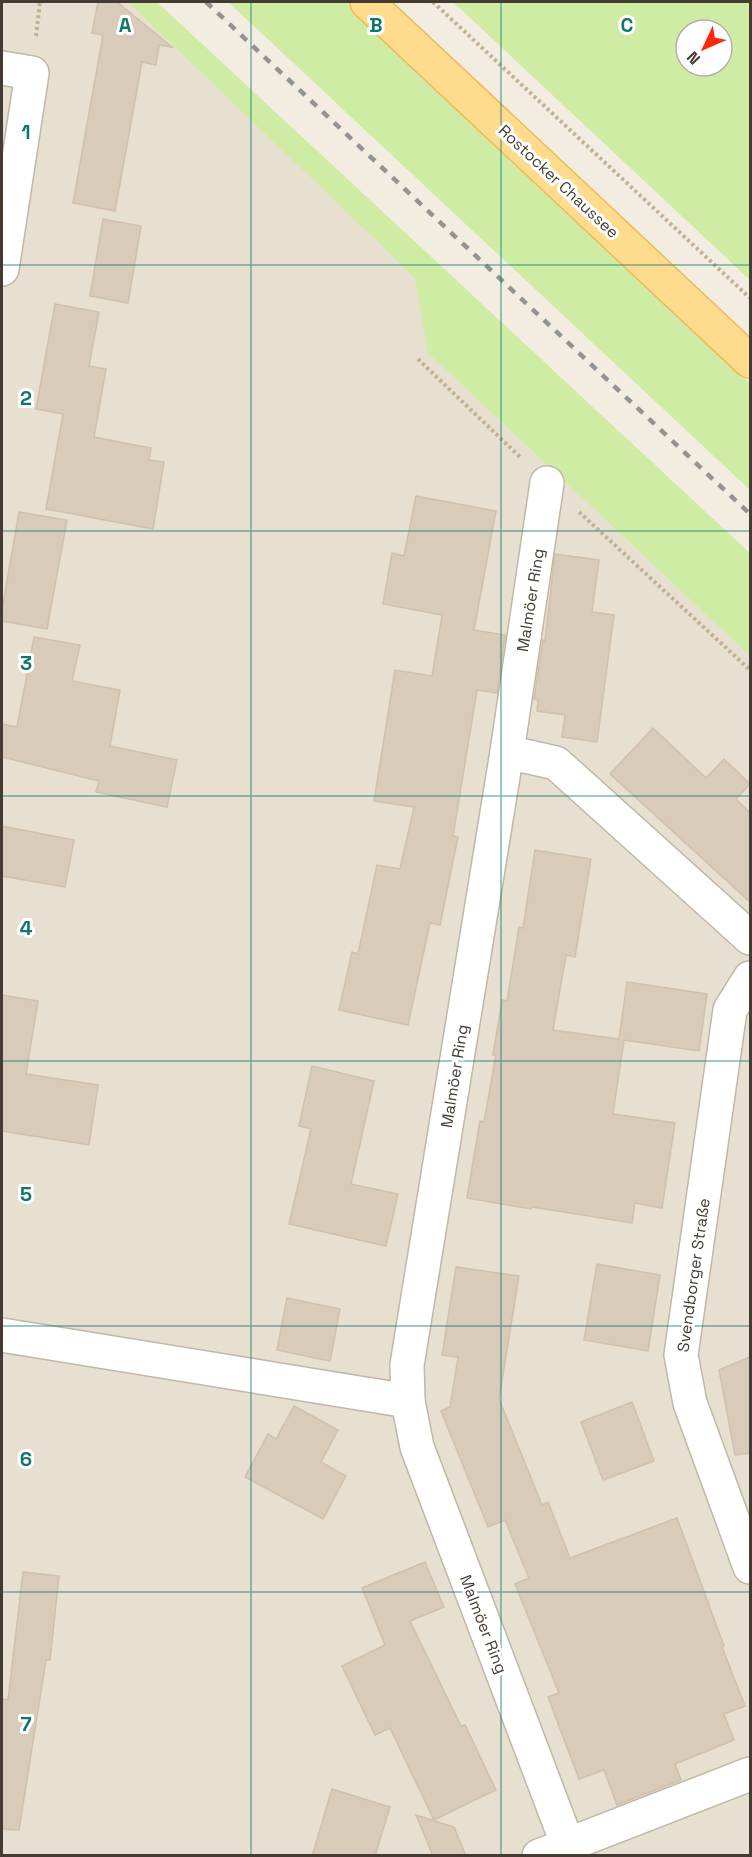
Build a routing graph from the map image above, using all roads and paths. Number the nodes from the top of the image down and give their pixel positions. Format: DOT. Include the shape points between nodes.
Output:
graph roads {
  1 [pos="367,2"];
  2 [pos="433,2"];
  3 [pos="2,68"];
  4 [pos="2,269"];
  5 [pos="750,298"];
  6 [pos="418,359"];
  7 [pos="750,361"];
  8 [pos="547,483"];
  9 [pos="750,670"];
  10 [pos="507,752"];
  11 [pos="750,938"];
  12 [pos="750,978"];
  13 [pos="2,1335"];
  14 [pos="408,1401"];
  15 [pos="750,1567"];
  16 [pos="750,1774"];
  17 [pos="560,1852"];
  1 -- 7 [label="main road, Rostocker Chaussee"];
  2 -- 5 [label="path"];
  3 -- 4 [label="street" via="33,73"];
  6 -- 8 [label="path"];
  8 -- 9 [label="path"];
  8 -- 10 [label="street, Malmöer Ring"];
  10 -- 11 [label="street" via="556,763"];
  10 -- 14 [label="street, Malmöer Ring" via="407,1365"];
  12 -- 15 [label="street, Svendborger Straße" via="730,1010 681,1355 690,1403"];
  13 -- 14 [label="street"];
  14 -- 17 [label="street, Malmöer Ring" via="417,1447"];
  16 -- 17 [label="street, Malmöer Ring"];
}
